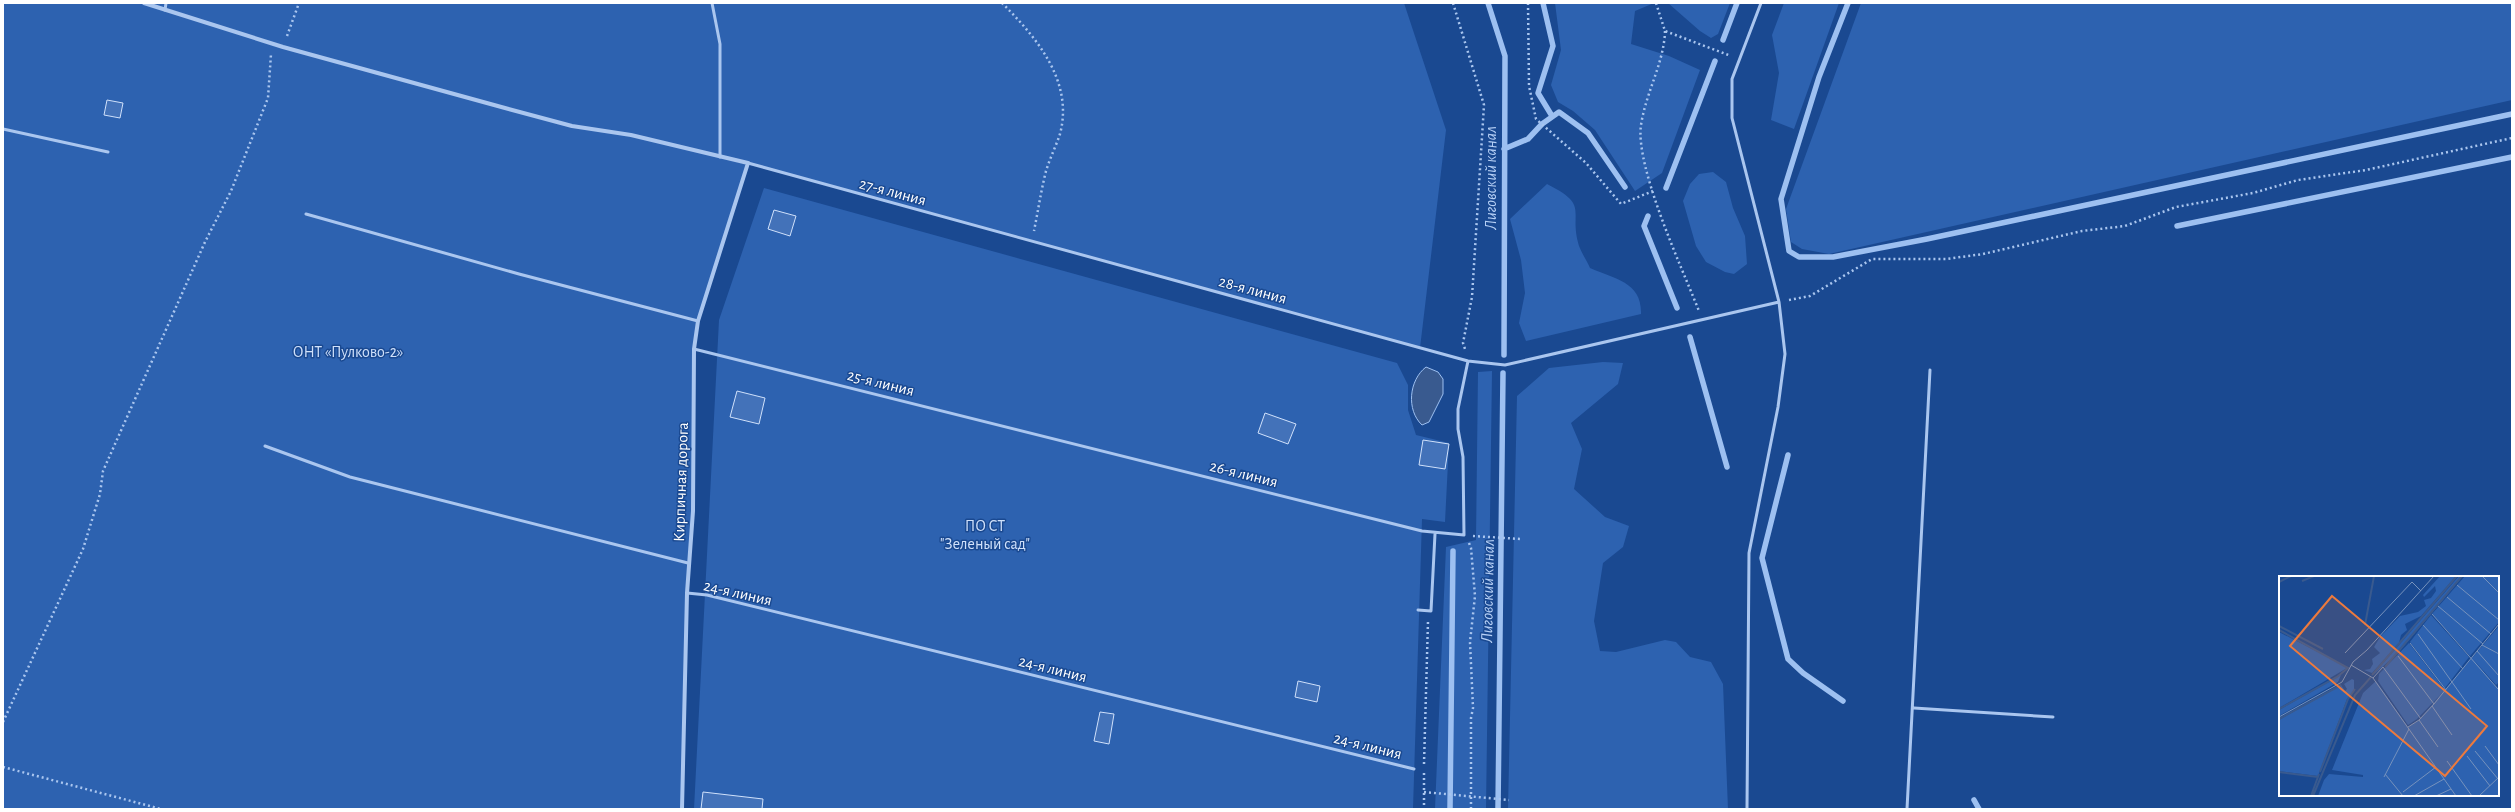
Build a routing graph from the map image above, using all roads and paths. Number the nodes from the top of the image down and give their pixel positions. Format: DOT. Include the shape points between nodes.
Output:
graph roads {
  1 [pos="144,3"];
  2 [pos="166,3"];
  3 [pos="299,3"];
  4 [pos="712,3"];
  5 [pos="1002,3"];
  6 [pos="1453,3"];
  7 [pos="1528,3"];
  8 [pos="1656,3"];
  9 [pos="1761,3"];
  10 [pos="165,10"];
  11 [pos="1665,31"];
  12 [pos="273,44"];
  13 [pos="283,47"];
  14 [pos="1739,59"];
  15 [pos="3,129"];
  16 [pos="2512,138"];
  17 [pos="108,152"];
  18 [pos="720,157"];
  19 [pos="748,163"];
  20 [pos="1653,191"];
  21 [pos="306,214"];
  22 [pos="1032,241"];
  23 [pos="1779,302"];
  24 [pos="1702,319"];
  25 [pos="698,321"];
  26 [pos="694,348"];
  27 [pos="1468,361"];
  28 [pos="1930,370"];
  29 [pos="1061,439"];
  30 [pos="265,446"];
  31 [pos="1435,534"];
  32 [pos="1464,535"];
  33 [pos="1484,537"];
  34 [pos="1520,539"];
  35 [pos="688,563"];
  36 [pos="687,594"];
  37 [pos="1418,610"];
  38 [pos="1431,611"];
  39 [pos="1914,708"];
  40 [pos="2053,717"];
  41 [pos="3,722"];
  42 [pos="3,766"];
  43 [pos="1414,769"];
  44 [pos="1424,792"];
  45 [pos="1471,796"];
  46 [pos="1509,800"];
  47 [pos="161,809"];
  48 [pos="682,809"];
  49 [pos="1424,809"];
  50 [pos="1471,809"];
  51 [pos="1747,809"];
  52 [pos="1907,809"];
  1 -- 10 [label="street"];
  2 -- 10 [label="lane"];
  3 -- 13 [label="path"];
  4 -- 18 [label="lane" via="720,44"];
  5 -- 22 [label="path" via="1030,30 1042,46 1061,93 1060,132 1046,170"];
  6 -- 27 [label="path" via="1484,105 1472,297 1462,343"];
  7 -- 20 [label="path" via="1529,86 1536,119 1586,163 1621,204"];
  8 -- 11 [label="path"];
  9 -- 14 [label="lane"];
  10 -- 12 [label="street"];
  11 -- 14 [label="path"];
  11 -- 20 [label="path" via="1665,50 1654,74 1641,127 1643,152"];
  12 -- 13 [label="street"];
  12 -- 41 [label="path" via="268,63 268,98 262,115 231,191 205,242 103,471 100,494 83,549"];
  13 -- 18 [label="street" via="572,126 631,135"];
  14 -- 23 [label="lane" via="1732,79 1732,118"];
  15 -- 17 [label="lane"];
  16 -- 23 [label="path" via="2366,170 2298,180 2253,193 2176,207 2125,226 2082,231 1983,254 1946,259 1872,259 1810,296"];
  18 -- 19 [label="street"];
  19 -- 22 [label="lane, 27-я линия"];
  19 -- 25 [label="street, Кирпичная дорога"];
  20 -- 24 [label="path"];
  21 -- 25 [label="lane"];
  22 -- 27 [label="lane, 28-я линия"];
  23 -- 24 [label="lane, 28-я линия"];
  23 -- 51 [label="lane" via="1785,354 1748,572"];
  24 -- 27 [label="lane, 28-я линия" via="1505,365"];
  25 -- 26 [label="street, Кирпичная дорога"];
  26 -- 29 [label="lane, 25-я линия"];
  26 -- 35 [label="street, Кирпичная дорога" via="693,511"];
  27 -- 32 [label="lane" via="1458,409 1458,429 1464,457"];
  28 -- 39 [label="lane"];
  29 -- 31 [label="lane, 26-я линия"];
  30 -- 35 [label="lane" via="350,477"];
  31 -- 32 [label="lane, 26-я линия"];
  31 -- 38 [label="lane"];
  32 -- 45 [label="path" via="1471,548 1475,596 1470,642 1473,708"];
  33 -- 34 [label="path"];
  35 -- 36 [label="street, Кирпичная дорога"];
  36 -- 43 [label="lane, 24-я линия" via="714,597"];
  36 -- 48 [label="street, Кирпичная дорога"];
  37 -- 38 [label="lane"];
  38 -- 44 [label="path" via="1427,624"];
  39 -- 40 [label="lane"];
  39 -- 52 [label="lane"];
  42 -- 47 [label="path"];
  44 -- 45 [label="path"];
  44 -- 49 [label="path"];
  45 -- 46 [label="path"];
  45 -- 50 [label="path"];
}
